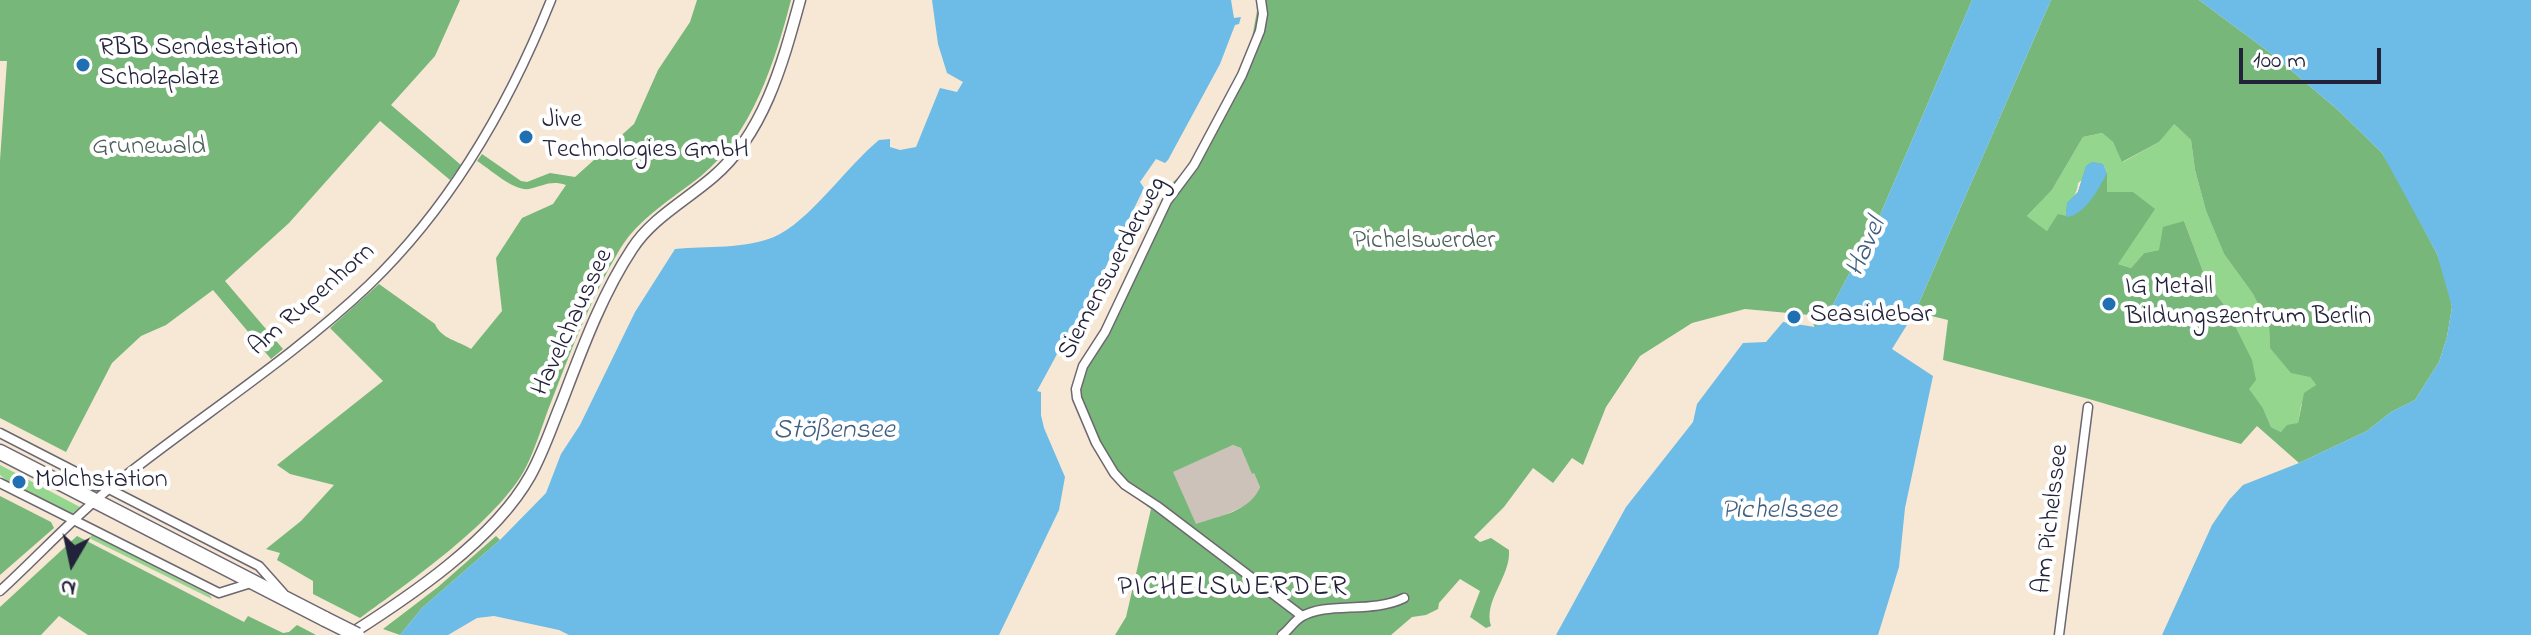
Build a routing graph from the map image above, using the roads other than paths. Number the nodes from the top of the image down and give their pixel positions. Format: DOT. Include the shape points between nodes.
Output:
graph roads {
  1 [pos="551,0"];
  2 [pos="800,0"];
  3 [pos="1261,0"];
  4 [pos="2088,407"];
  5 [pos="0,433"];
  6 [pos="0,452"];
  7 [pos="39,472"];
  8 [pos="1,483"];
  9 [pos="109,489"];
  10 [pos="95,502"];
  11 [pos="75,522"];
  12 [pos="253,582"];
  13 [pos="0,591"];
  14 [pos="1404,598"];
  15 [pos="288,600"];
  16 [pos="1302,616"];
  17 [pos="349,635"];
  18 [pos="357,635"];
  19 [pos="1282,635"];
  20 [pos="2059,635"];
  1 -- 9 [label="street, Am Rupenhorn" via="486,136 384,269 326,323"];
  2 -- 17 [label="street, Havelchaussee" via="781,67 733,156 649,227 632,249 518,496 448,564"];
  3 -- 16 [label="street, Siemenswerderweg" via="1260,31 1242,75 1194,165 1167,201 1076,389 1092,434 1125,485"];
  4 -- 20 [label="street, Am Pichelssee"];
  5 -- 9 [label="street"];
  6 -- 7 [label="main road"];
  7 -- 9 [label="street"];
  7 -- 10 [label="main road"];
  8 -- 11 [label="street"];
  9 -- 10 [label="street, Am Rupenhorn"];
  9 -- 15 [label="street" via="259,566"];
  10 -- 11 [label="street, Am Rupenhorn"];
  10 -- 12 [label="main road"];
  11 -- 12 [label="street" via="219,593"];
  11 -- 13 [label="street, Am Rupenhorn"];
  12 -- 15 [label="main road"];
  14 -- 16 [label="street" via="1378,607"];
  15 -- 18 [label="main road, bridge"];
  16 -- 19 [label="street"];
}
